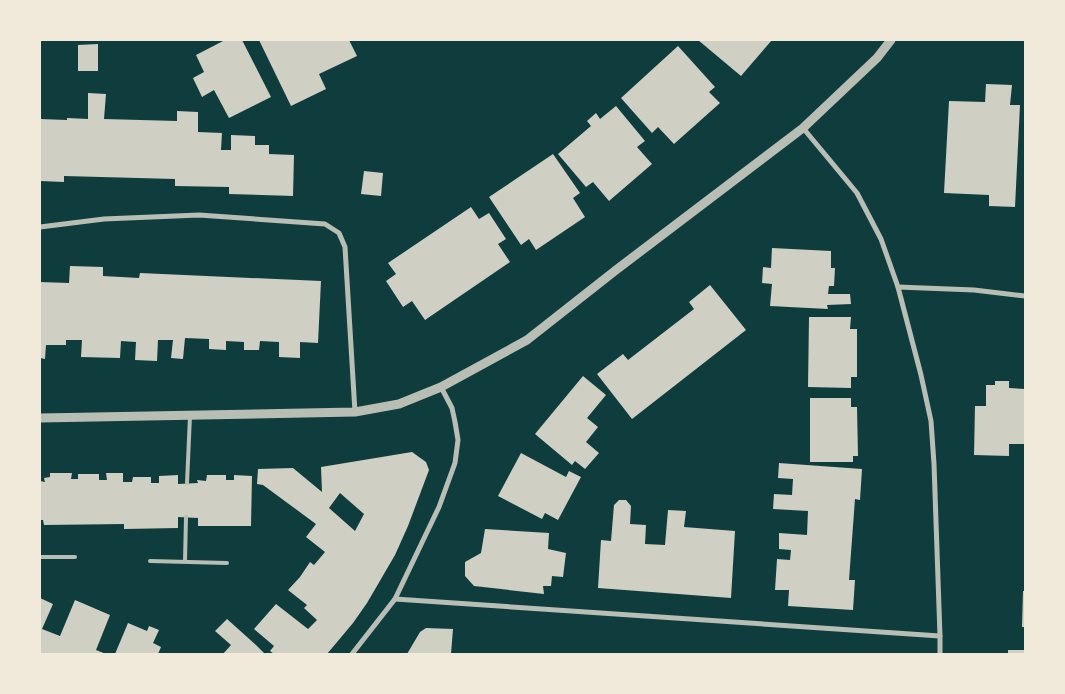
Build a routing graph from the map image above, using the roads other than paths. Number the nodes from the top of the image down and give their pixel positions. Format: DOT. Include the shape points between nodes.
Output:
graph roads {
  1 [pos="891,40"];
  2 [pos="803,128"];
  3 [pos="40,226"];
  4 [pos="898,288"];
  5 [pos="1025,296"];
  6 [pos="441,387"];
  7 [pos="355,412"];
  8 [pos="190,415"];
  9 [pos="40,418"];
  10 [pos="188,484"];
  11 [pos="186,518"];
  12 [pos="40,557"];
  13 [pos="75,557"];
  14 [pos="150,560"];
  15 [pos="185,561"];
  16 [pos="227,563"];
  17 [pos="395,598"];
  18 [pos="940,636"];
  19 [pos="352,654"];
  20 [pos="940,654"];
  1 -- 2 [label="street" via="877,58"];
  2 -- 4 [label="street" via="857,193 881,239"];
  2 -- 6 [label="street" via="527,340"];
  3 -- 7 [label="street" via="104,219 199,215 325,224 339,233 345,247"];
  4 -- 5 [label="street" via="974,290"];
  4 -- 18 [label="street" via="931,421"];
  6 -- 7 [label="street" via="400,404"];
  6 -- 17 [label="street" via="456,422 455,463 440,507"];
  7 -- 8 [label="street"];
  8 -- 9 [label="street"];
  8 -- 10 [label="lane"];
  11 -- 15 [label="lane"];
  12 -- 13 [label="lane"];
  14 -- 15 [label="lane"];
  15 -- 16 [label="lane"];
  17 -- 18 [label="street"];
  17 -- 19 [label="street"];
  18 -- 20 [label="street"];
}
